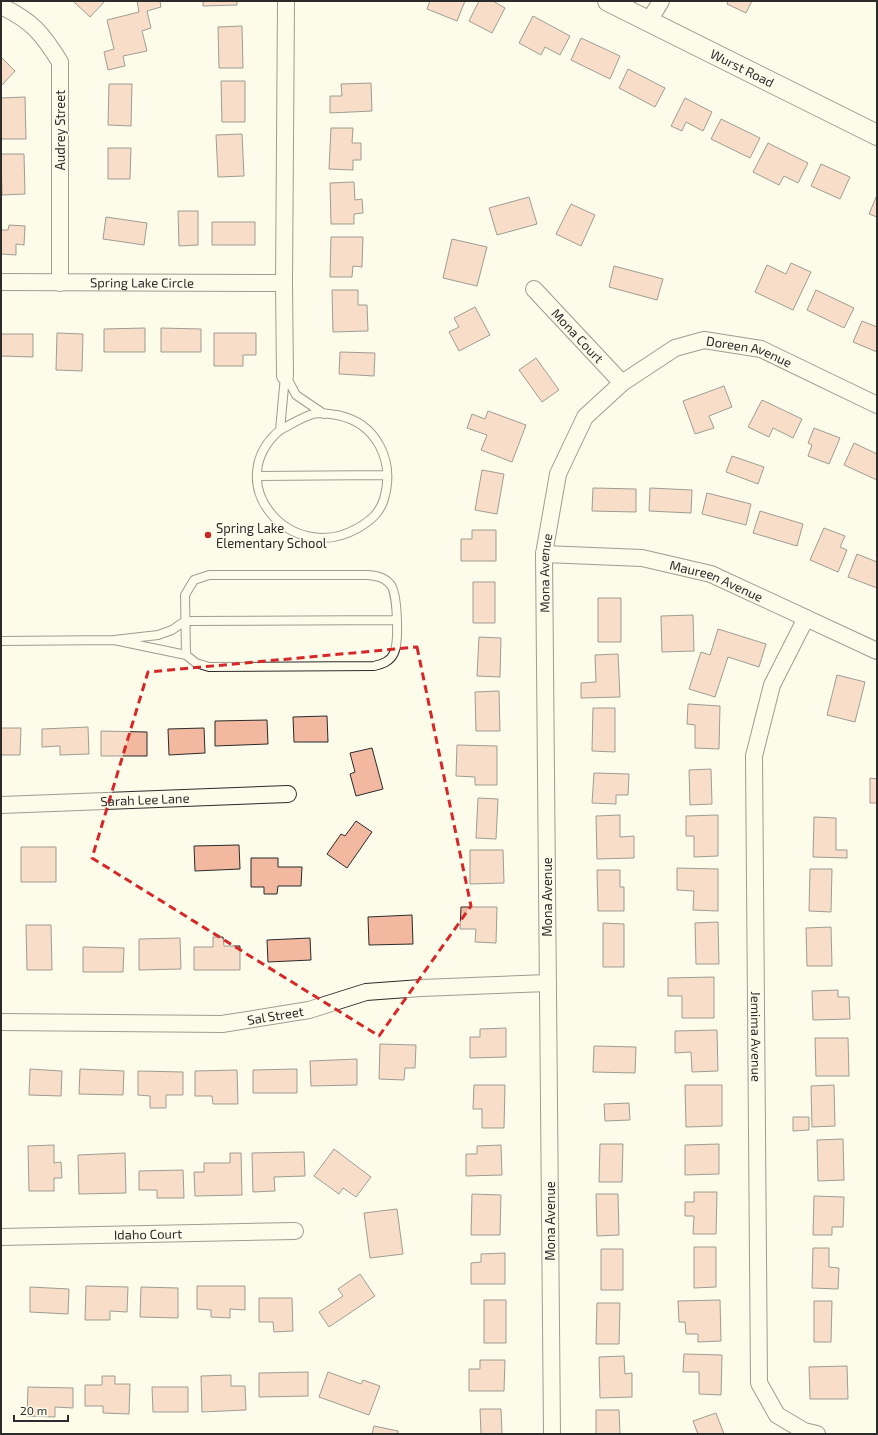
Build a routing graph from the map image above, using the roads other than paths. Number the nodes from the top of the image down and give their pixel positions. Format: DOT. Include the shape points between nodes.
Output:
graph roads {
  1 [pos="286,1"];
  2 [pos="608,1"];
  3 [pos="661,1"];
  4 [pos="1,6"];
  5 [pos="649,22"];
  6 [pos="877,135"];
  7 [pos="1,282"];
  8 [pos="60,282"];
  9 [pos="284,283"];
  10 [pos="534,289"];
  11 [pos="285,376"];
  12 [pos="622,383"];
  13 [pos="877,405"];
  14 [pos="324,414"];
  15 [pos="280,430"];
  16 [pos="387,475"];
  17 [pos="257,476"];
  18 [pos="544,554"];
  19 [pos="806,618"];
  20 [pos="396,620"];
  21 [pos="185,621"];
  22 [pos="114,640"];
  23 [pos="1,641"];
  24 [pos="877,651"];
  25 [pos="186,654"];
  26 [pos="288,794"];
  27 [pos="1,805"];
  28 [pos="548,983"];
  29 [pos="1,1022"];
  30 [pos="295,1231"];
  31 [pos="1,1237"];
  32 [pos="552,1434"];
  33 [pos="817,1434"];
  1 -- 9 [label="street"];
  2 -- 5 [label="street, Wurst Road"];
  3 -- 5 [label="street"];
  4 -- 8 [label="street, Audrey Street" via="21,15 42,33 60,62"];
  5 -- 6 [label="street, Wurst Road"];
  7 -- 8 [label="street, Spring Lake Circle"];
  8 -- 9 [label="street, Spring Lake Circle"];
  9 -- 11 [label="street"];
  10 -- 12 [label="street, Mona Court"];
  11 -- 14 [label="lane" via="296,395"];
  11 -- 15 [label="lane"];
  12 -- 13 [label="street, Doreen Avenue" via="675,348 704,340 761,349"];
  12 -- 18 [label="street, Mona Avenue" via="585,417 558,474"];
  14 -- 15 [label="lane" via="313,414"];
  14 -- 16 [label="lane" via="344,417 366,427 384,455"];
  15 -- 17 [label="lane" via="269,439 260,457"];
  16 -- 17 [label="lane"];
  16 -- 17 [label="lane" via="384,497 376,514 368,522 348,533 331,538 290,531 273,518 259,492"];
  18 -- 19 [label="street, Maureen Avenue" via="642,558 711,574"];
  18 -- 28 [label="street, Mona Avenue"];
  19 -- 24 [label="street, Maureen Avenue"];
  19 -- 33 [label="street, Jemima Avenue" via="772,685 754,756 759,1383 777,1414 804,1430"];
  20 -- 21 [label="lane"];
  20 -- 21 [label="lane" via="393,591 391,585 382,577 209,575 194,580 185,595"];
  20 -- 25 [label="lane" via="394,653 386,663 374,666 209,667 196,663"];
  21 -- 22 [label="lane" via="172,630 158,635"];
  21 -- 25 [label="lane"];
  22 -- 23 [label="lane"];
  22 -- 25 [label="lane"];
  26 -- 27 [label="street, Sarah Lee Lane"];
  28 -- 29 [label="street, Sal Street" via="366,992 309,1010 222,1024"];
  28 -- 32 [label="street, Mona Avenue"];
  30 -- 31 [label="street, Idaho Court"];
}
